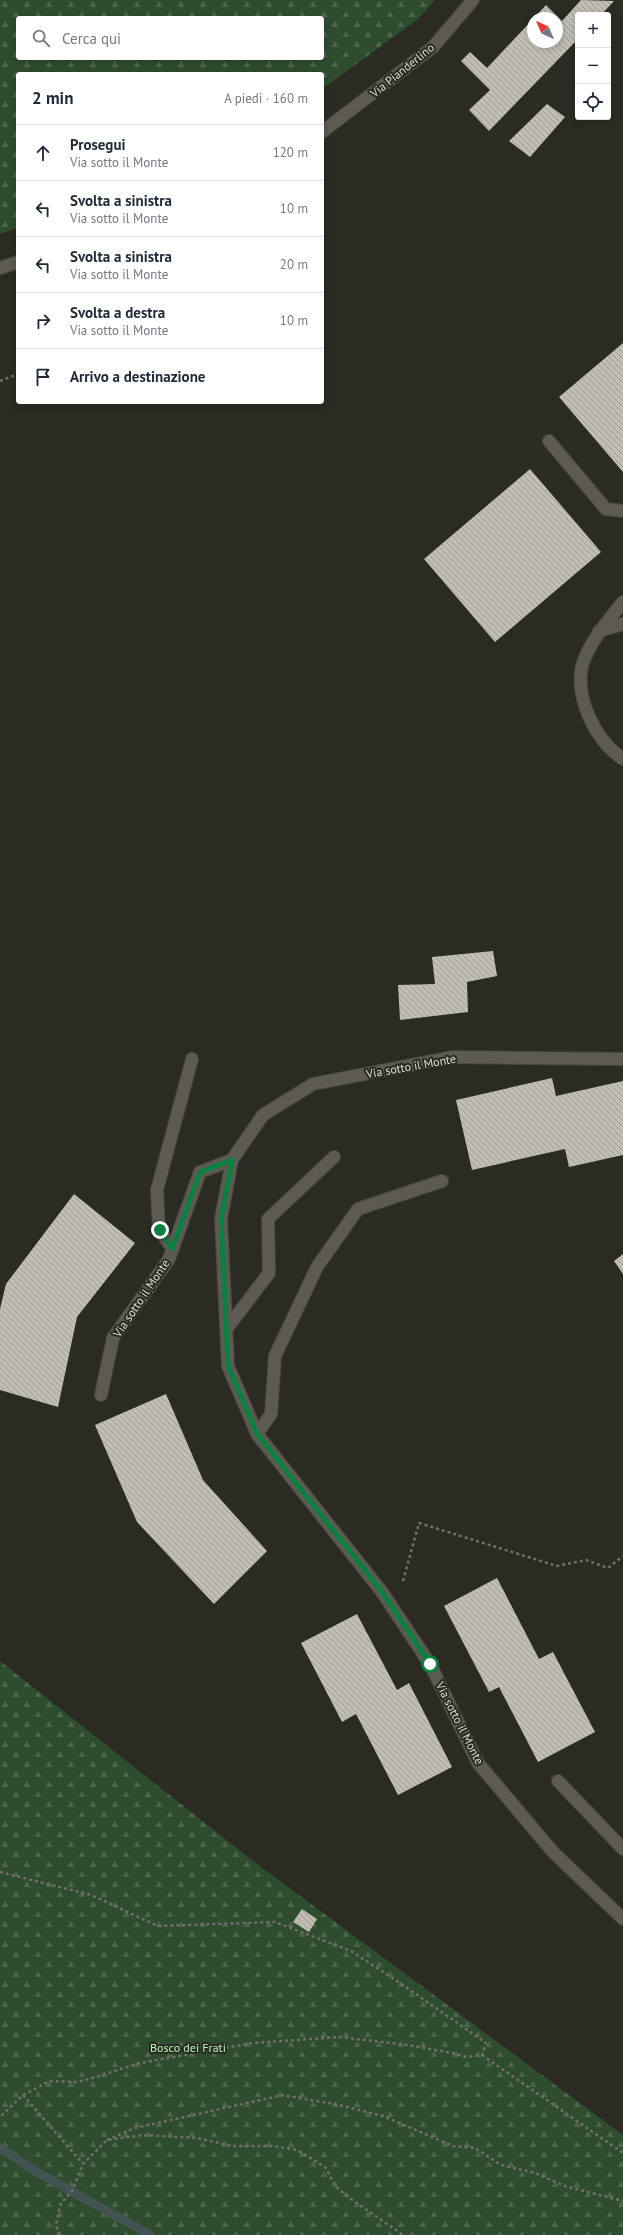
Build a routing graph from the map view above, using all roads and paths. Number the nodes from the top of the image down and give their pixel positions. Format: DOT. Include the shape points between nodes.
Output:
graph roads {
  1 [pos="473,0"];
  2 [pos="324,130"];
  3 [pos="16,263"];
  4 [pos="0,268"];
  5 [pos="16,375"];
  6 [pos="0,381"];
  7 [pos="549,441"];
  8 [pos="623,511"];
  9 [pos="623,602"];
  10 [pos="623,624"];
  11 [pos="599,632"];
  12 [pos="623,759"];
  13 [pos="192,1059"];
  14 [pos="623,1059"];
  15 [pos="334,1157"];
  16 [pos="232,1160"];
  17 [pos="442,1181"];
  18 [pos="172,1249"];
  19 [pos="228,1327"];
  20 [pos="101,1395"];
  21 [pos="257,1434"];
  22 [pos="623,1556"];
  23 [pos="406,1588"];
  24 [pos="558,1781"];
  25 [pos="623,1849"];
  26 [pos="0,1872"];
  27 [pos="623,1919"];
  28 [pos="482,2055"];
  29 [pos="23,2095"];
  30 [pos="0,2117"];
  31 [pos="107,2140"];
  32 [pos="623,2153"];
  33 [pos="83,2164"];
  34 [pos="623,2200"];
  35 [pos="59,2235"];
  36 [pos="404,2235"];
  1 -- 2 [label="street, Via Pianderlino" via="433,47"];
  3 -- 4 [label="street"];
  5 -- 6 [label="path"];
  7 -- 8 [label="street" via="606,509"];
  9 -- 11 [label="street"];
  10 -- 11 [label="street"];
  11 -- 12 [label="street" via="582,666 582,699 590,721 616,754"];
  13 -- 18 [label="street, Via sotto il Monte" via="157,1190 160,1230"];
  14 -- 16 [label="street, Via sotto il Monte" via="453,1057 313,1084 263,1115"];
  15 -- 19 [label="street" via="268,1219 269,1273"];
  16 -- 18 [label="street, Via sotto il Monte" via="200,1172"];
  16 -- 19 [label="street, Via sotto il Monte" via="221,1219"];
  17 -- 21 [label="street" via="358,1209 317,1267 275,1356 271,1414"];
  18 -- 20 [label="street, Via sotto il Monte" via="169,1259 113,1338"];
  19 -- 21 [label="street, Via sotto il Monte" via="228,1366"];
  21 -- 27 [label="street, Via sotto il Monte" via="386,1598 430,1664 478,1763 552,1852"];
  22 -- 23 [label="path" via="608,1568 586,1560 557,1566 419,1523 402,1582"];
  24 -- 25 [label="street"];
  26 -- 28 [label="path" via="91,1895 158,1926 275,1922 351,1951 486,2044"];
  28 -- 29 [label="path" via="466,2058 408,2045 339,2037 253,2043 140,2063 89,2080 50,2081"];
  28 -- 32 [label="path"];
  29 -- 30 [label="path"];
  29 -- 33 [label="path"];
  31 -- 33 [label="path"];
  31 -- 34 [label="path" via="135,2128 282,2095 383,2116 454,2146 475,2148 501,2164 535,2173 565,2186"];
  31 -- 36 [label="path" via="144,2135 197,2138 233,2146 274,2146 297,2150 325,2167 336,2187 351,2199"];
  33 -- 35 [label="path" via="72,2191 61,2203 56,2224"];
}
